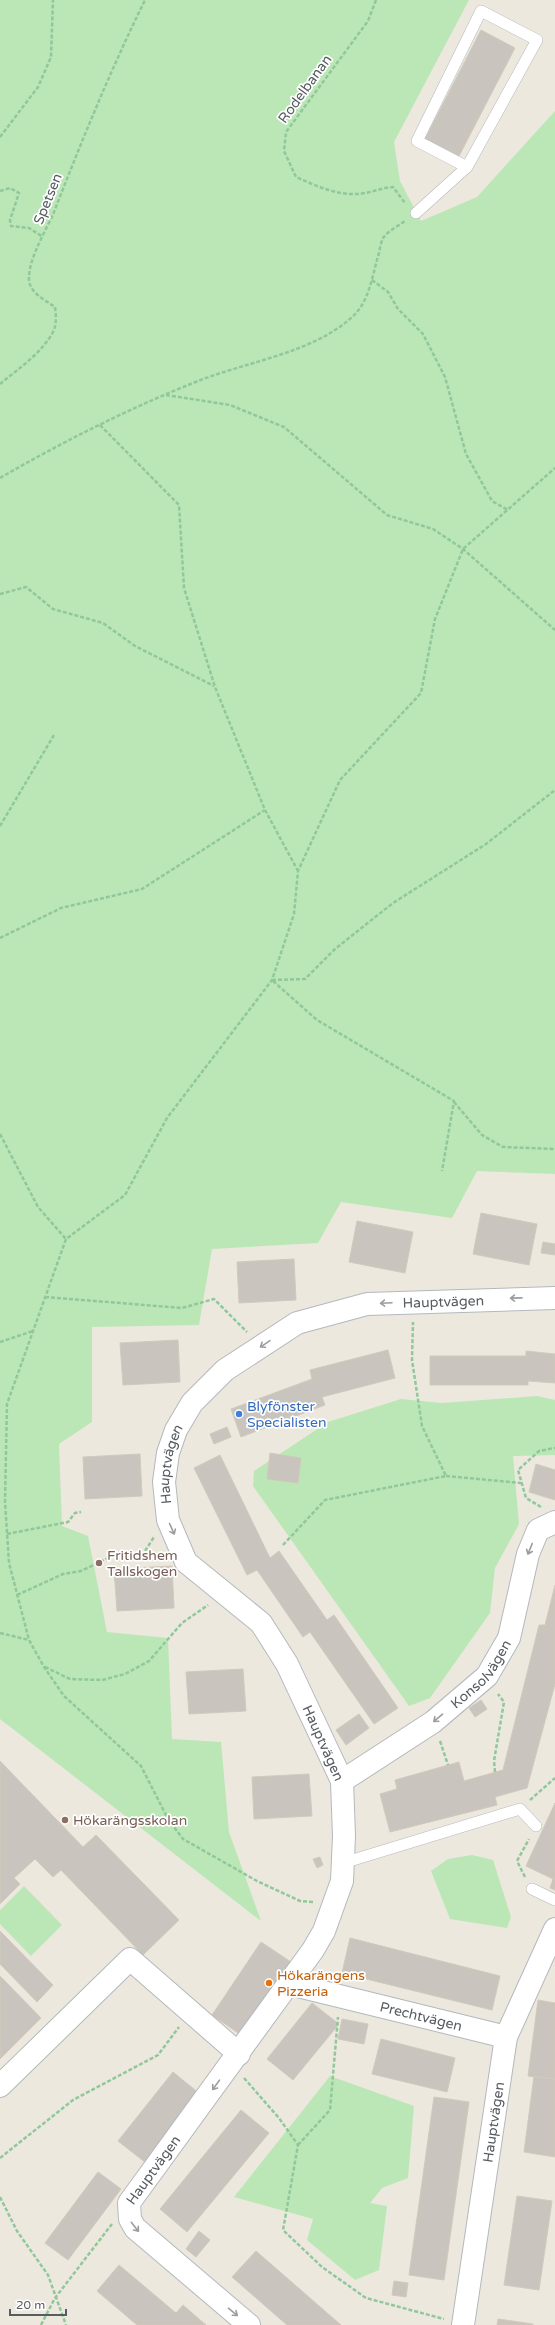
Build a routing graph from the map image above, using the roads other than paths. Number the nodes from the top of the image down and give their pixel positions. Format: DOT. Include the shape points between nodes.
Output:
graph roads {
  1 [pos="467,167"];
  2 [pos="416,214"];
  3 [pos="555,1298"];
  4 [pos="549,1515"];
  5 [pos="342,1781"];
  6 [pos="536,1826"];
  7 [pos="343,1862"];
  8 [pos="532,1889"];
  9 [pos="555,1900"];
  10 [pos="555,1929"];
  11 [pos="290,1984"];
  12 [pos="506,2037"];
  13 [pos="235,2059"];
  14 [pos="0,2086"];
  15 [pos="249,2325"];
  16 [pos="463,2325"];
  1 -- 1 [label="lane" via="537,40 481,11 417,141"];
  1 -- 2 [label="lane"];
  3 -- 5 [label="street, Hauptvägen, one-way" via="367,1304 297,1323 225,1370 192,1403 176,1430 168,1453 164,1482 168,1520 186,1562 262,1623 287,1664"];
  4 -- 5 [label="street, Konsolvägen, one-way" via="538,1530 528,1554 509,1638 487,1676 434,1722"];
  5 -- 7 [label="street, Hauptvägen"];
  6 -- 7 [label="lane" via="520,1809"];
  7 -- 11 [label="street, Hauptvägen" via="342,1881 324,1931"];
  8 -- 9 [label="lane"];
  10 -- 12 [label="street, Hauptvägen"];
  11 -- 12 [label="street, Prechtvägen"];
  11 -- 13 [label="street, Hauptvägen"];
  12 -- 16 [label="street, Hauptvägen"];
  13 -- 14 [label="street" via="191,2011 130,1959"];
  13 -- 15 [label="street, Hauptvägen, one-way" via="129,2203 130,2219 135,2228"];
}
